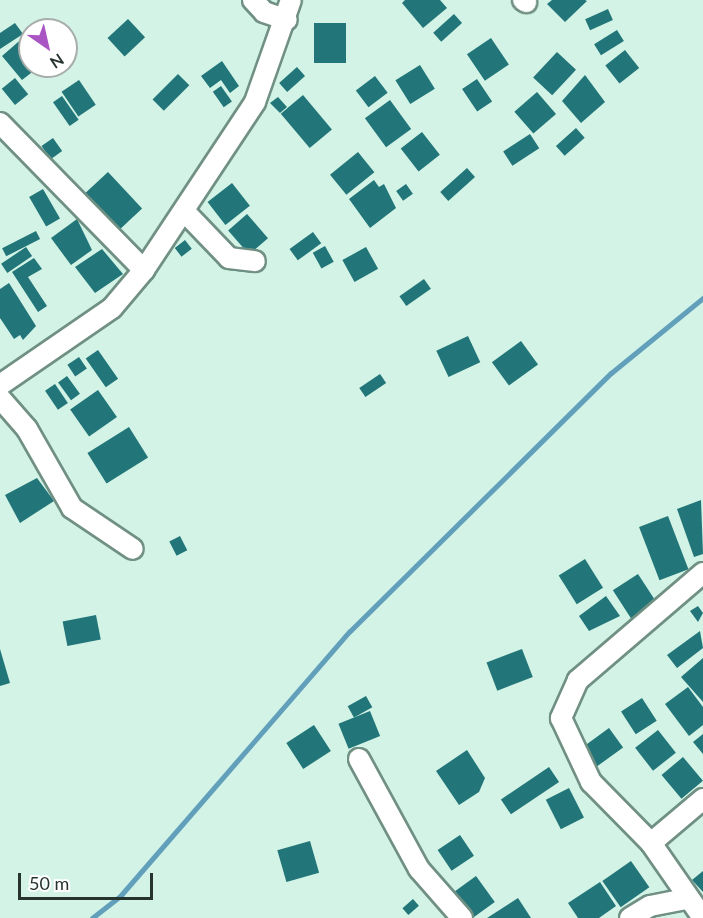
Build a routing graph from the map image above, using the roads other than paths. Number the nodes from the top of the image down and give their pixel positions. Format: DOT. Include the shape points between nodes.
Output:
graph roads {
  1 [pos="253,0"];
  2 [pos="291,0"];
  3 [pos="287,20"];
  4 [pos="0,123"];
  5 [pos="183,211"];
  6 [pos="255,261"];
  7 [pos="144,270"];
  8 [pos="0,385"];
  9 [pos="0,398"];
  10 [pos="133,549"];
  11 [pos="703,573"];
  12 [pos="359,759"];
  13 [pos="703,799"];
  14 [pos="651,843"];
  15 [pos="686,899"];
  16 [pos="462,918"];
  17 [pos="630,918"];
  18 [pos="703,918"];
  1 -- 3 [label="street" via="264,12"];
  2 -- 3 [label="street"];
  3 -- 5 [label="street" via="255,102"];
  4 -- 7 [label="street"];
  5 -- 6 [label="street" via="229,258"];
  5 -- 7 [label="street"];
  7 -- 8 [label="street" via="112,308"];
  9 -- 10 [label="street" via="27,429 72,508"];
  11 -- 14 [label="street" via="578,680 564,702 561,718 591,782"];
  12 -- 16 [label="street" via="418,869"];
  13 -- 14 [label="street"];
  14 -- 15 [label="street"];
  15 -- 17 [label="street" via="650,906"];
  15 -- 18 [label="street"];
}
